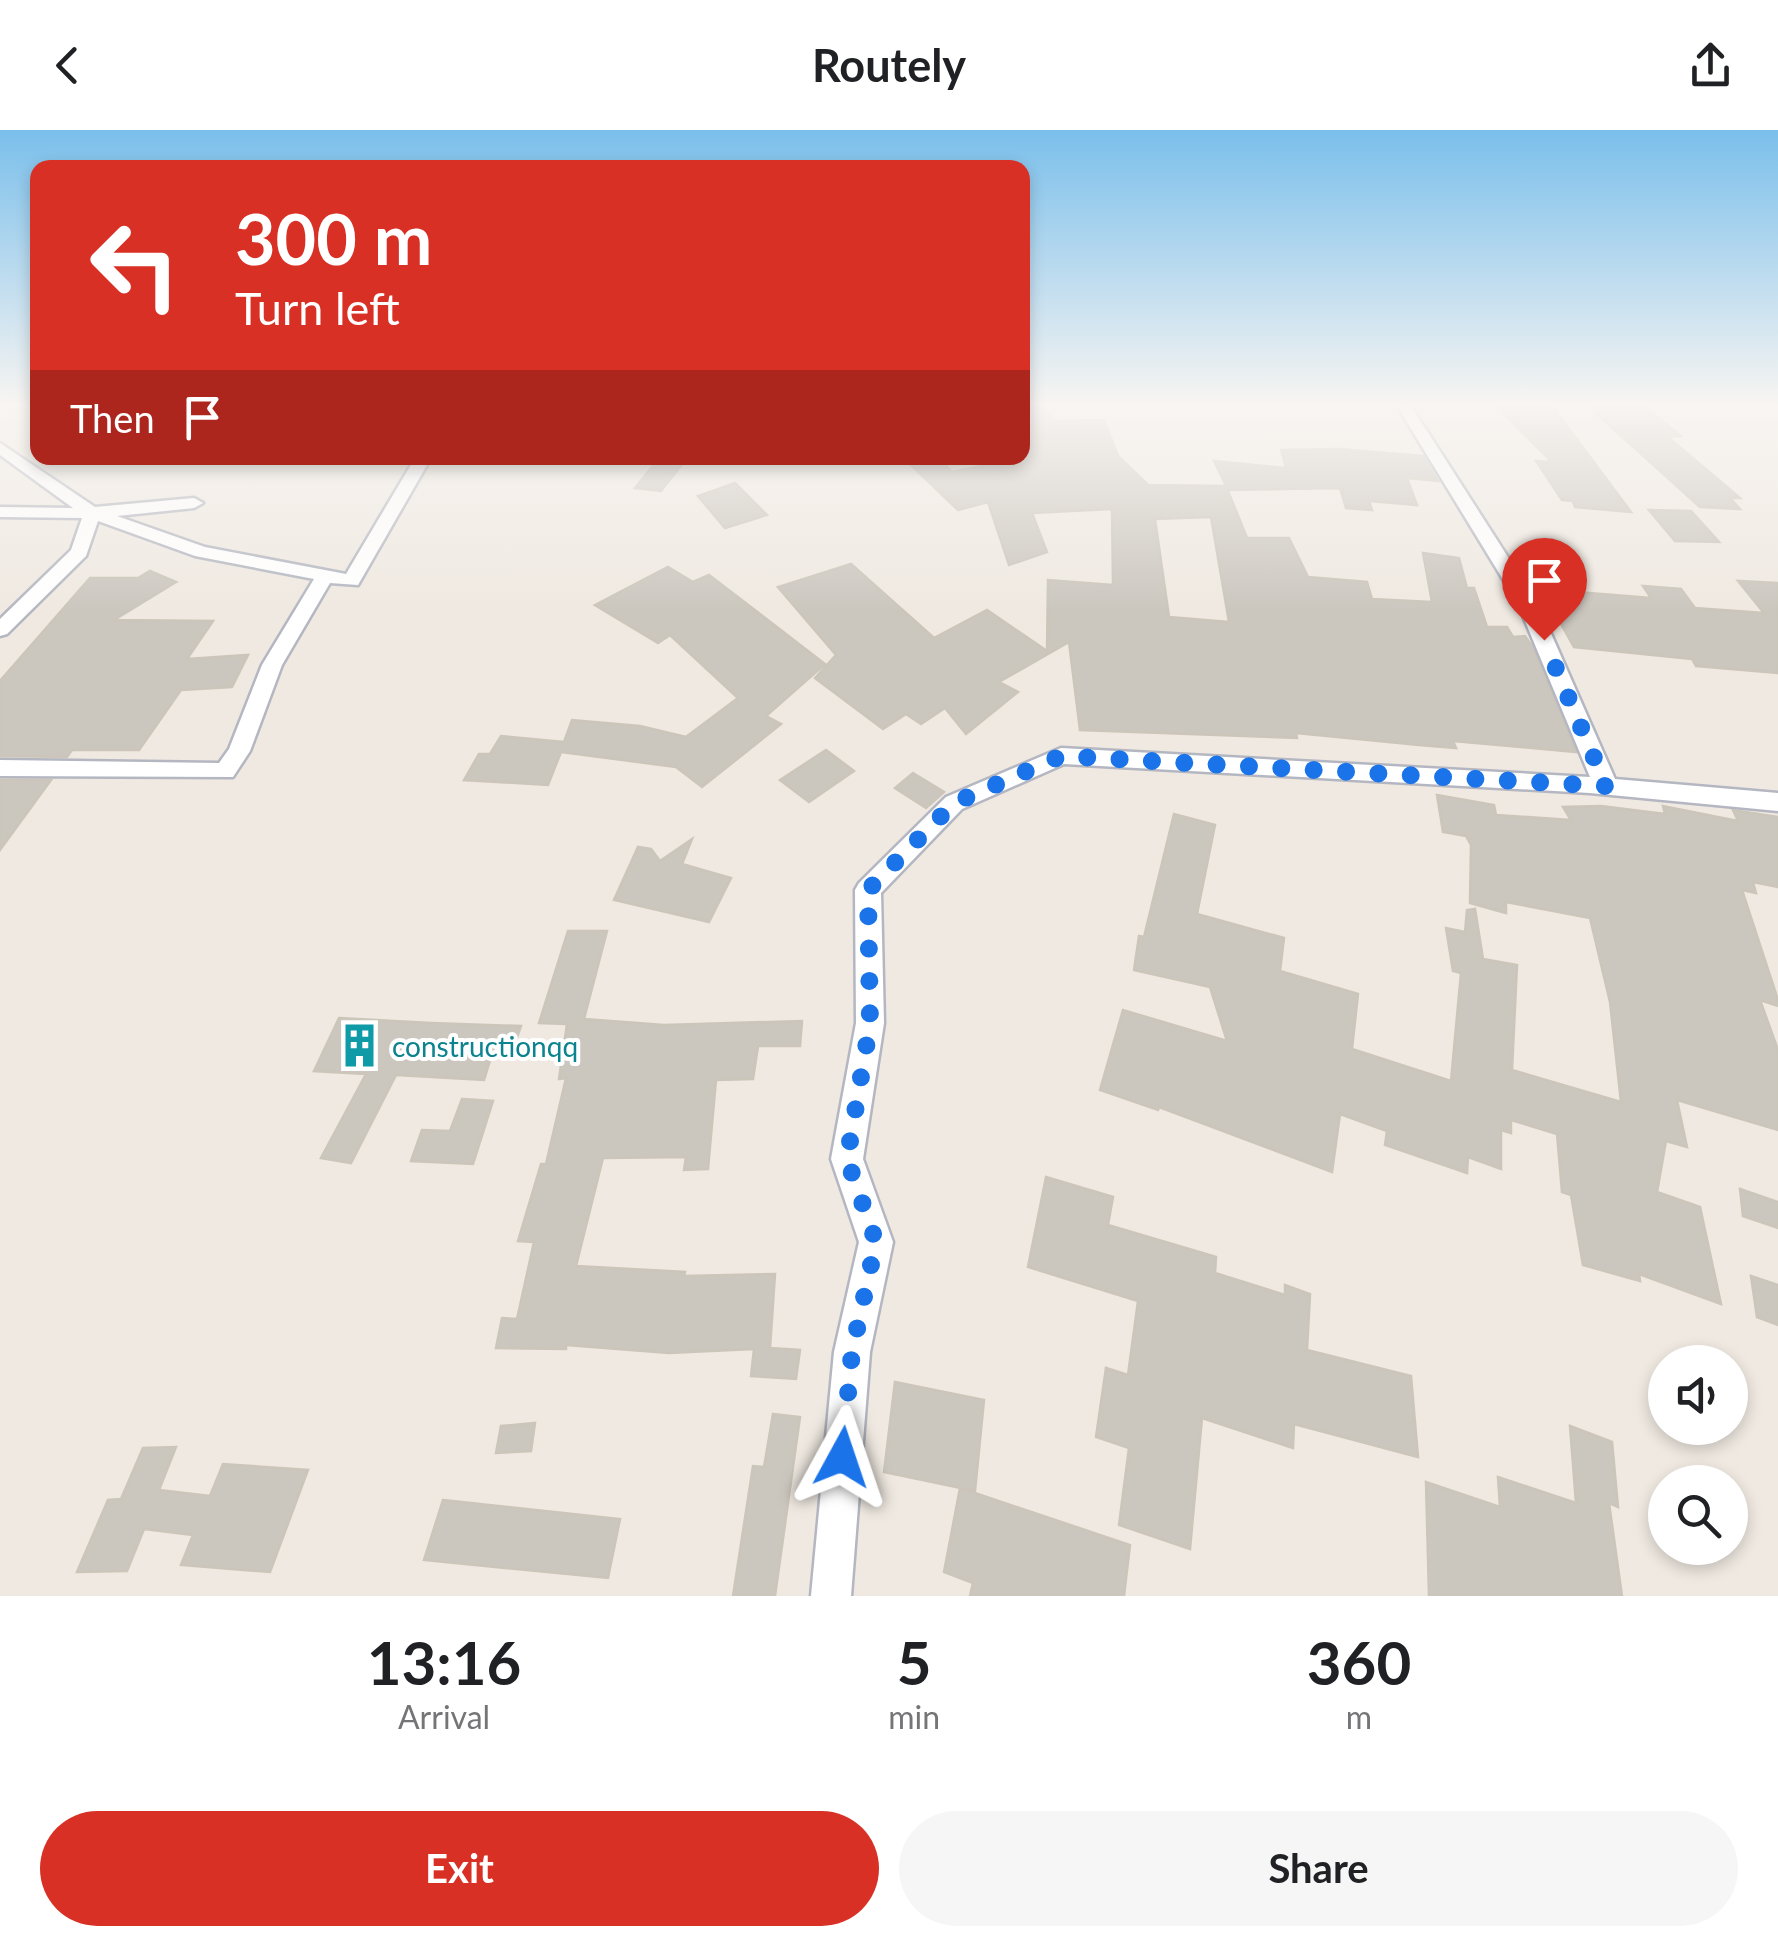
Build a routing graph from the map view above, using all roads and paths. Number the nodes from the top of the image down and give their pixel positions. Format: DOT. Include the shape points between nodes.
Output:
graph roads {
  1 [pos="37,474"];
  2 [pos="412,474"];
  3 [pos="1447,474"];
  4 [pos="194,504"];
  5 [pos="0,512"];
  6 [pos="92,513"];
  7 [pos="326,576"];
  8 [pos="0,630"];
  9 [pos="0,768"];
  10 [pos="1606,786"];
  11 [pos="1778,802"];
  12 [pos="831,1596"];
  1 -- 6 [label="street"];
  2 -- 7 [label="street" via="350,581"];
  3 -- 10 [label="street" via="1528,604"];
  4 -- 6 [label="street"];
  5 -- 6 [label="street"];
  6 -- 7 [label="street" via="201,552"];
  6 -- 8 [label="street" via="80,552"];
  7 -- 9 [label="street" via="272,664 224,770"];
  10 -- 11 [label="street"];
  10 -- 12 [label="street" via="1061,756 954,803 868,890 870,1024 847,1159 876,1242 852,1352"];
}
